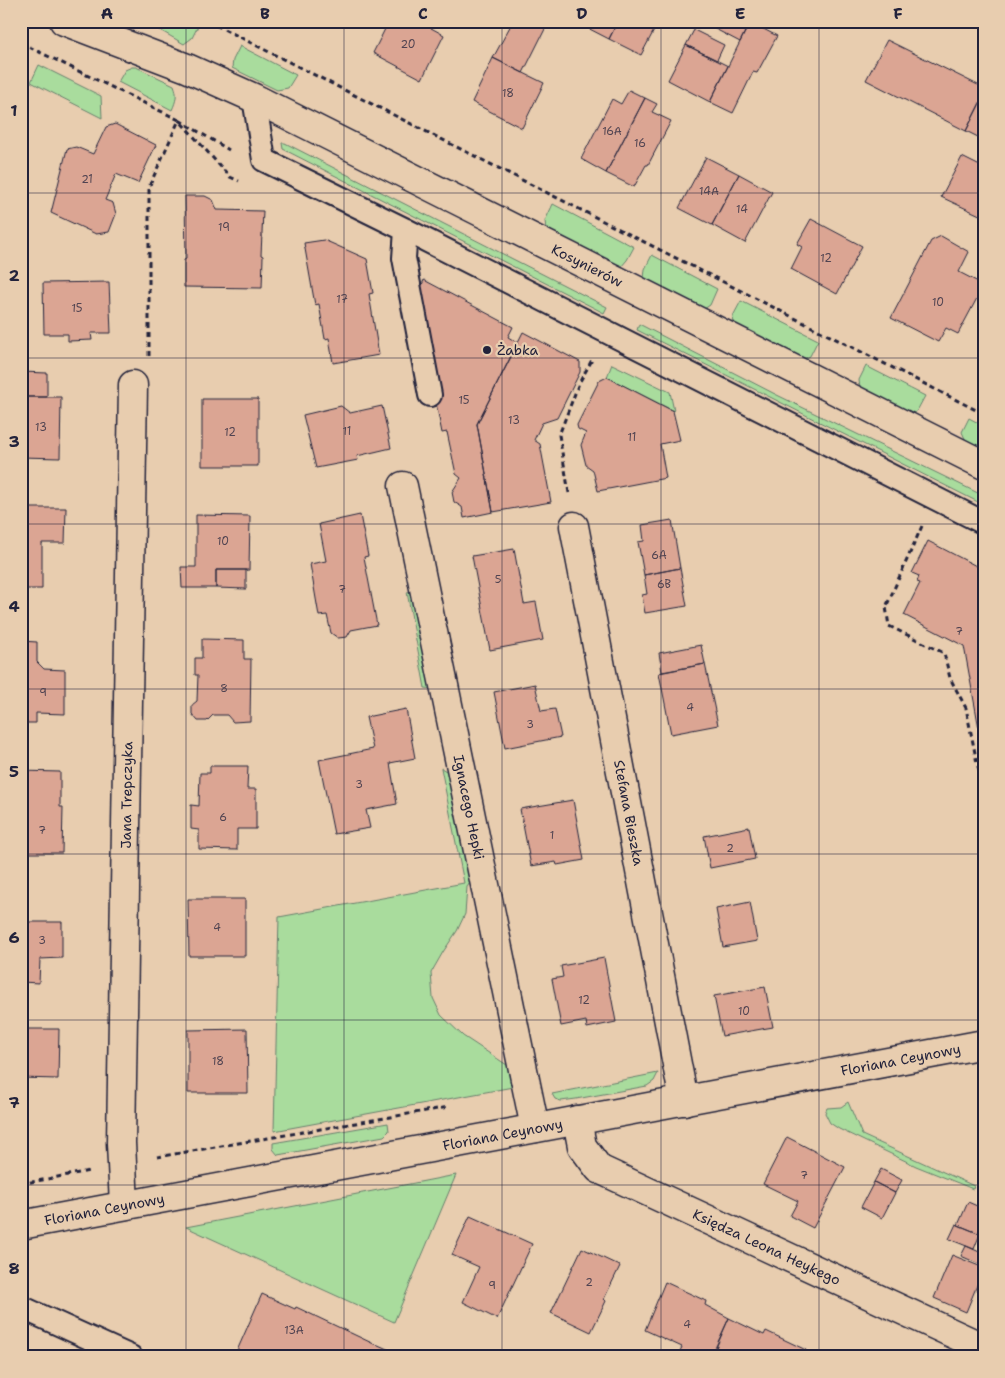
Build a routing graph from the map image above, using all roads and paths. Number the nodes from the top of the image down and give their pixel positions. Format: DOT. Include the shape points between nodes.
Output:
graph roads {
  1 [pos="25,21"];
  2 [pos="64,21"];
  3 [pos="119,21"];
  4 [pos="208,21"];
  5 [pos="21,28"];
  6 [pos="187,68"];
  7 [pos="254,98"];
  8 [pos="264,160"];
  9 [pos="406,230"];
  10 [pos="606,333"];
  11 [pos="133,385"];
  12 [pos="430,395"];
  13 [pos="984,414"];
  14 [pos="984,465"];
  15 [pos="403,486"];
  16 [pos="926,519"];
  17 [pos="984,523"];
  18 [pos="574,526"];
  19 [pos="984,788"];
  20 [pos="984,1044"];
  21 [pos="684,1101"];
  22 [pos="450,1107"];
  23 [pos="577,1120"];
  24 [pos="535,1128"];
  25 [pos="122,1163"];
  26 [pos="21,1184"];
  27 [pos="124,1205"];
  28 [pos="21,1225"];
  29 [pos="21,1308"];
  30 [pos="984,1348"];
  31 [pos="131,1357"];
  1 -- 5 [label="path"];
  2 -- 6 [label="street, Kosynierów"];
  3 -- 6 [label="street, Kosynierów"];
  4 -- 13 [label="path"];
  6 -- 7 [label="street, Kosynierów"];
  7 -- 8 [label="lane"];
  7 -- 14 [label="street, Kosynierów"];
  8 -- 9 [label="lane"];
  8 -- 11 [label="path" via="229,150 178,120 149,187 149,368"];
  9 -- 10 [label="lane"];
  9 -- 12 [label="lane" via="404,258"];
  10 -- 17 [label="lane"];
  10 -- 18 [label="path" via="579,384 559,435"];
  11 -- 25 [label="street, Jana Trepczyka"];
  15 -- 24 [label="street, Ignacego Hepki"];
  16 -- 19 [label="path" via="886,607 889,626 944,653 950,678 966,708"];
  18 -- 21 [label="street, Stefana Bieszka"];
  20 -- 21 [label="street, Floriana Ceynowy"];
  21 -- 23 [label="street, Floriana Ceynowy"];
  22 -- 25 [label="path"];
  23 -- 24 [label="street, Floriana Ceynowy"];
  23 -- 30 [label="street, Księdza Leona Heykego" via="582,1146 599,1169"];
  24 -- 27 [label="street, Floriana Ceynowy"];
  25 -- 26 [label="path"];
  25 -- 27 [label="street, Jana Trepczyka"];
  27 -- 28 [label="street, Floriana Ceynowy"];
  29 -- 31 [label="lane"];
}
